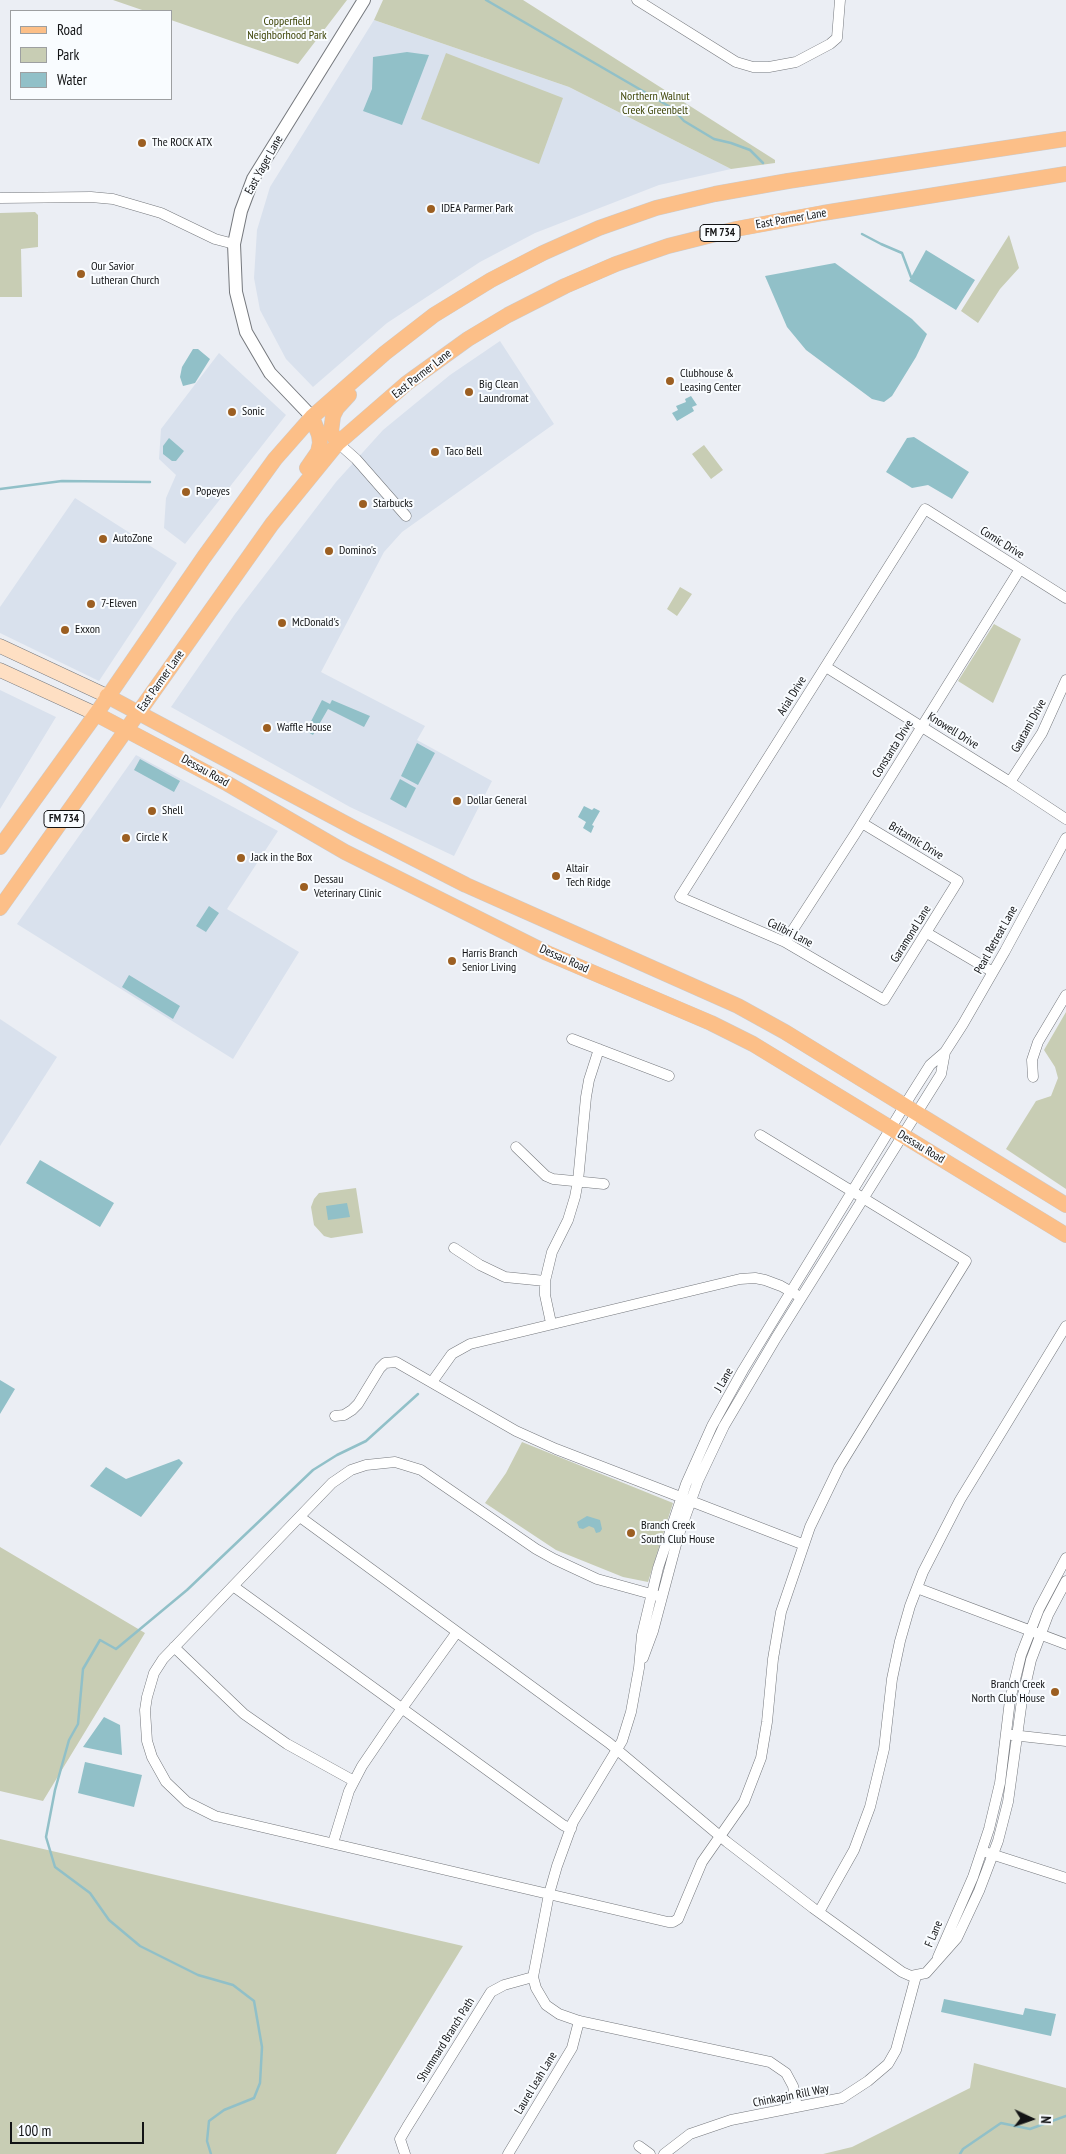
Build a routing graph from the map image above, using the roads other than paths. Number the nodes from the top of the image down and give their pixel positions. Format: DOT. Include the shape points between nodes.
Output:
graph roads {
  1 [pos="364,0"];
  2 [pos="637,0"];
  3 [pos="840,0"];
  4 [pos="1066,139"];
  5 [pos="1066,174"];
  6 [pos="0,198"];
  7 [pos="234,244"];
  8 [pos="390,349"];
  9 [pos="312,418"];
  10 [pos="338,443"];
  11 [pos="925,509"];
  12 [pos="406,516"];
  13 [pos="267,532"];
  14 [pos="1020,569"];
  15 [pos="1066,598"];
  16 [pos="0,646"];
  17 [pos="826,667"];
  18 [pos="0,670"];
  19 [pos="1066,680"];
  20 [pos="107,696"];
  21 [pos="139,712"];
  22 [pos="96,714"];
  23 [pos="922,727"];
  24 [pos="128,729"];
  25 [pos="1010,782"];
  26 [pos="1066,819"];
  27 [pos="862,823"];
  28 [pos="356,829"];
  29 [pos="1066,838"];
  30 [pos="0,847"];
  31 [pos="345,852"];
  32 [pos="958,881"];
  33 [pos="680,896"];
  34 [pos="0,908"];
  35 [pos="927,933"];
  36 [pos="785,942"];
  37 [pos="993,972"];
  38 [pos="705,991"];
  39 [pos="1066,995"];
  40 [pos="884,1000"];
  41 [pos="695,1016"];
  42 [pos="572,1039"];
  43 [pos="599,1050"];
  44 [pos="669,1076"];
  45 [pos="1033,1077"];
  46 [pos="910,1109"];
  47 [pos="896,1132"];
  48 [pos="760,1135"];
  49 [pos="516,1147"];
  50 [pos="578,1181"];
  51 [pos="604,1184"];
  52 [pos="852,1192"];
  53 [pos="863,1198"];
  54 [pos="1066,1205"];
  55 [pos="1066,1235"];
  56 [pos="454,1248"];
  57 [pos="545,1280"];
  58 [pos="791,1292"];
  59 [pos="801,1298"];
  60 [pos="551,1324"];
  61 [pos="1066,1326"];
  62 [pos="432,1382"];
  63 [pos="335,1416"];
  64 [pos="680,1498"];
  65 [pos="691,1502"];
  66 [pos="300,1517"];
  67 [pos="802,1544"];
  68 [pos="1066,1558"];
  69 [pos="1066,1581"];
  70 [pos="233,1586"];
  71 [pos="917,1588"];
  72 [pos="650,1594"];
  73 [pos="662,1597"];
  74 [pos="1030,1630"];
  75 [pos="458,1632"];
  76 [pos="1040,1634"];
  77 [pos="1066,1644"];
  78 [pos="174,1647"];
  79 [pos="638,1668"];
  80 [pos="402,1708"];
  81 [pos="1006,1734"];
  82 [pos="1017,1735"];
  83 [pos="1066,1742"];
  84 [pos="617,1750"];
  85 [pos="354,1781"];
  86 [pos="571,1829"];
  87 [pos="721,1836"];
  88 [pos="333,1843"];
  89 [pos="982,1851"];
  90 [pos="993,1855"];
  91 [pos="1066,1878"];
  92 [pos="549,1894"];
  93 [pos="820,1912"];
  94 [pos="936,1962"];
  95 [pos="916,1976"];
  96 [pos="533,1977"];
  97 [pos="579,2021"];
  98 [pos="797,2107"];
  99 [pos="639,2146"];
  100 [pos="405,2154"];
  101 [pos="508,2154"];
  102 [pos="650,2154"];
  103 [pos="664,2154"];
  1 -- 7 [label="street, East Yager Lane" via="253,179 241,211"];
  2 -- 3 [label="street" via="736,62 769,67 796,62 837,38"];
  4 -- 8 [label="main road, FM 734" via="788,181 656,208 599,228 492,280 434,316"];
  5 -- 10 [label="main road, East Parmer Lane / FM 734" via="736,228 616,264 565,286 468,339 407,384"];
  6 -- 7 [label="street" via="113,199 155,211 215,239"];
  7 -- 9 [label="street, East Yager Lane" via="236,292 246,332 270,373"];
  8 -- 9 [label="main road, FM 734"];
  8 -- 10 [label="main road" via="384,364 337,408 331,432"];
  9 -- 13 [label="main road" via="320,435 318,452 271,511"];
  9 -- 20 [label="main road, FM 734" via="275,459"];
  10 -- 12 [label="street"];
  10 -- 13 [label="main road, East Parmer Lane / FM 734"];
  11 -- 14 [label="street, Comic Drive"];
  11 -- 17 [label="street, Arial Drive"];
  13 -- 21 [label="main road, East Parmer Lane / FM 734"];
  14 -- 15 [label="street, Comic Drive"];
  14 -- 23 [label="street, Constanta Drive"];
  16 -- 20 [label="main road, Dessau Road"];
  17 -- 23 [label="street, Knowell Drive"];
  17 -- 33 [label="street, Arial Drive"];
  18 -- 22 [label="main road, Dessau Road"];
  19 -- 25 [label="street, Gautami Drive" via="1042,733"];
  20 -- 21 [label="main road, Dessau Road"];
  20 -- 22 [label="main road, FM 734"];
  21 -- 24 [label="main road, East Parmer Lane / FM 734"];
  21 -- 28 [label="main road, Dessau Road"];
  22 -- 24 [label="main road, Dessau Road"];
  22 -- 30 [label="main road, FM 734"];
  23 -- 25 [label="street, Knowell Drive"];
  23 -- 27 [label="street, Constanta Drive"];
  24 -- 31 [label="main road, Dessau Road"];
  24 -- 34 [label="main road, East Parmer Lane / FM 734"];
  25 -- 26 [label="street, Knowell Drive"];
  27 -- 32 [label="street, Britannic Drive"];
  27 -- 36 [label="street, Constanta Drive"];
  28 -- 31 [label="main road"];
  28 -- 38 [label="main road, Dessau Road" via="548,923"];
  29 -- 37 [label="street, Pearl Retreat Lane"];
  31 -- 41 [label="main road, Dessau Road" via="547,952"];
  32 -- 35 [label="street, Garamond Lane"];
  33 -- 36 [label="street, Calibri Lane"];
  35 -- 37 [label="street"];
  35 -- 40 [label="street, Garamond Lane"];
  36 -- 40 [label="street, Calibri Lane"];
  37 -- 46 [label="street, Pearl Retreat Lane" via="945,1052 941,1074"];
  38 -- 41 [label="main road"];
  38 -- 46 [label="main road, Dessau Road" via="785,1032"];
  39 -- 45 [label="street" via="1038,1042 1032,1060"];
  41 -- 47 [label="main road, Dessau Road" via="753,1044"];
  42 -- 43 [label="street"];
  43 -- 44 [label="street"];
  43 -- 50 [label="street" via="586,1096"];
  46 -- 47 [label="street, Pearl Retreat Lane"];
  46 -- 54 [label="main road, Dessau Road"];
  47 -- 52 [label="street, J Lane"];
  47 -- 53 [label="street, J Lane"];
  47 -- 55 [label="main road, Dessau Road"];
  48 -- 52 [label="street"];
  49 -- 50 [label="street" via="546,1176"];
  50 -- 51 [label="street"];
  50 -- 57 [label="street" via="568,1220 552,1252"];
  52 -- 53 [label="street"];
  52 -- 58 [label="street, J Lane"];
  53 -- 59 [label="street, J Lane"];
  53 -- 67 [label="street" via="966,1261 839,1467"];
  56 -- 57 [label="street" via="505,1277"];
  57 -- 60 [label="street"];
  58 -- 59 [label="street"];
  58 -- 60 [label="street" via="774,1282 746,1278"];
  58 -- 64 [label="street, J Lane" via="712,1426"];
  59 -- 65 [label="street, J Lane" via="724,1426"];
  60 -- 62 [label="street" via="481,1340 459,1349 446,1360"];
  61 -- 71 [label="street" via="960,1500"];
  62 -- 63 [label="street" via="396,1362 385,1363 358,1404 344,1415"];
  62 -- 64 [label="street" via="516,1431"];
  64 -- 65 [label="street"];
  64 -- 72 [label="street, J Lane"];
  65 -- 67 [label="street"];
  65 -- 73 [label="street, J Lane"];
  66 -- 70 [label="street"];
  66 -- 72 [label="street" via="332,1483 351,1470 381,1462 408,1465 434,1478 554,1559 597,1579"];
  66 -- 75 [label="street"];
  67 -- 87 [label="street" via="776,1636 761,1758 744,1802"];
  68 -- 74 [label="street, F Lane"];
  69 -- 76 [label="street, F Lane"];
  70 -- 78 [label="street"];
  70 -- 80 [label="street"];
  71 -- 74 [label="street"];
  71 -- 93 [label="street" via="900,1641 884,1749 870,1807 854,1850"];
  72 -- 73 [label="street"];
  72 -- 79 [label="street, J Lane"];
  73 -- 79 [label="street, J Lane"];
  74 -- 76 [label="street"];
  74 -- 81 [label="street, F Lane" via="1015,1677"];
  75 -- 80 [label="street"];
  75 -- 84 [label="street"];
  76 -- 77 [label="street"];
  76 -- 82 [label="street, F Lane" via="1026,1680"];
  78 -- 85 [label="street" via="244,1714 287,1744"];
  78 -- 88 [label="street" via="154,1673 145,1710 147,1741 166,1782 187,1802 215,1816"];
  79 -- 84 [label="street, J Lane" via="631,1712"];
  80 -- 85 [label="street"];
  80 -- 86 [label="street"];
  81 -- 82 [label="street"];
  81 -- 89 [label="street, F Lane" via="996,1802"];
  82 -- 83 [label="street"];
  82 -- 90 [label="street, F Lane" via="1008,1802"];
  84 -- 86 [label="street, J Lane"];
  84 -- 87 [label="street"];
  85 -- 88 [label="street"];
  86 -- 92 [label="street, J Lane"];
  87 -- 92 [label="street" via="702,1862 682,1914 673,1922"];
  87 -- 93 [label="street"];
  88 -- 92 [label="street"];
  89 -- 90 [label="street"];
  89 -- 94 [label="street, F Lane"];
  90 -- 91 [label="street"];
  90 -- 94 [label="street, F Lane" via="957,1938"];
  92 -- 96 [label="street, J Lane"];
  93 -- 95 [label="street" via="902,1972"];
  94 -- 95 [label="street" via="926,1973"];
  95 -- 98 [label="street, Chinkapin Rill Way" via="902,2032 888,2064 842,2098"];
  96 -- 97 [label="street" via="546,2005"];
  96 -- 100 [label="street, Shummard Branch Path" via="491,1992 400,2139"];
  97 -- 98 [label="street" via="770,2062 786,2073 793,2086"];
  97 -- 101 [label="street, Laurel Leah Lane" via="572,2048"];
  98 -- 103 [label="street, Chinkapin Rill Way" via="731,2120 690,2134"];
  99 -- 102 [label="street"];
}
